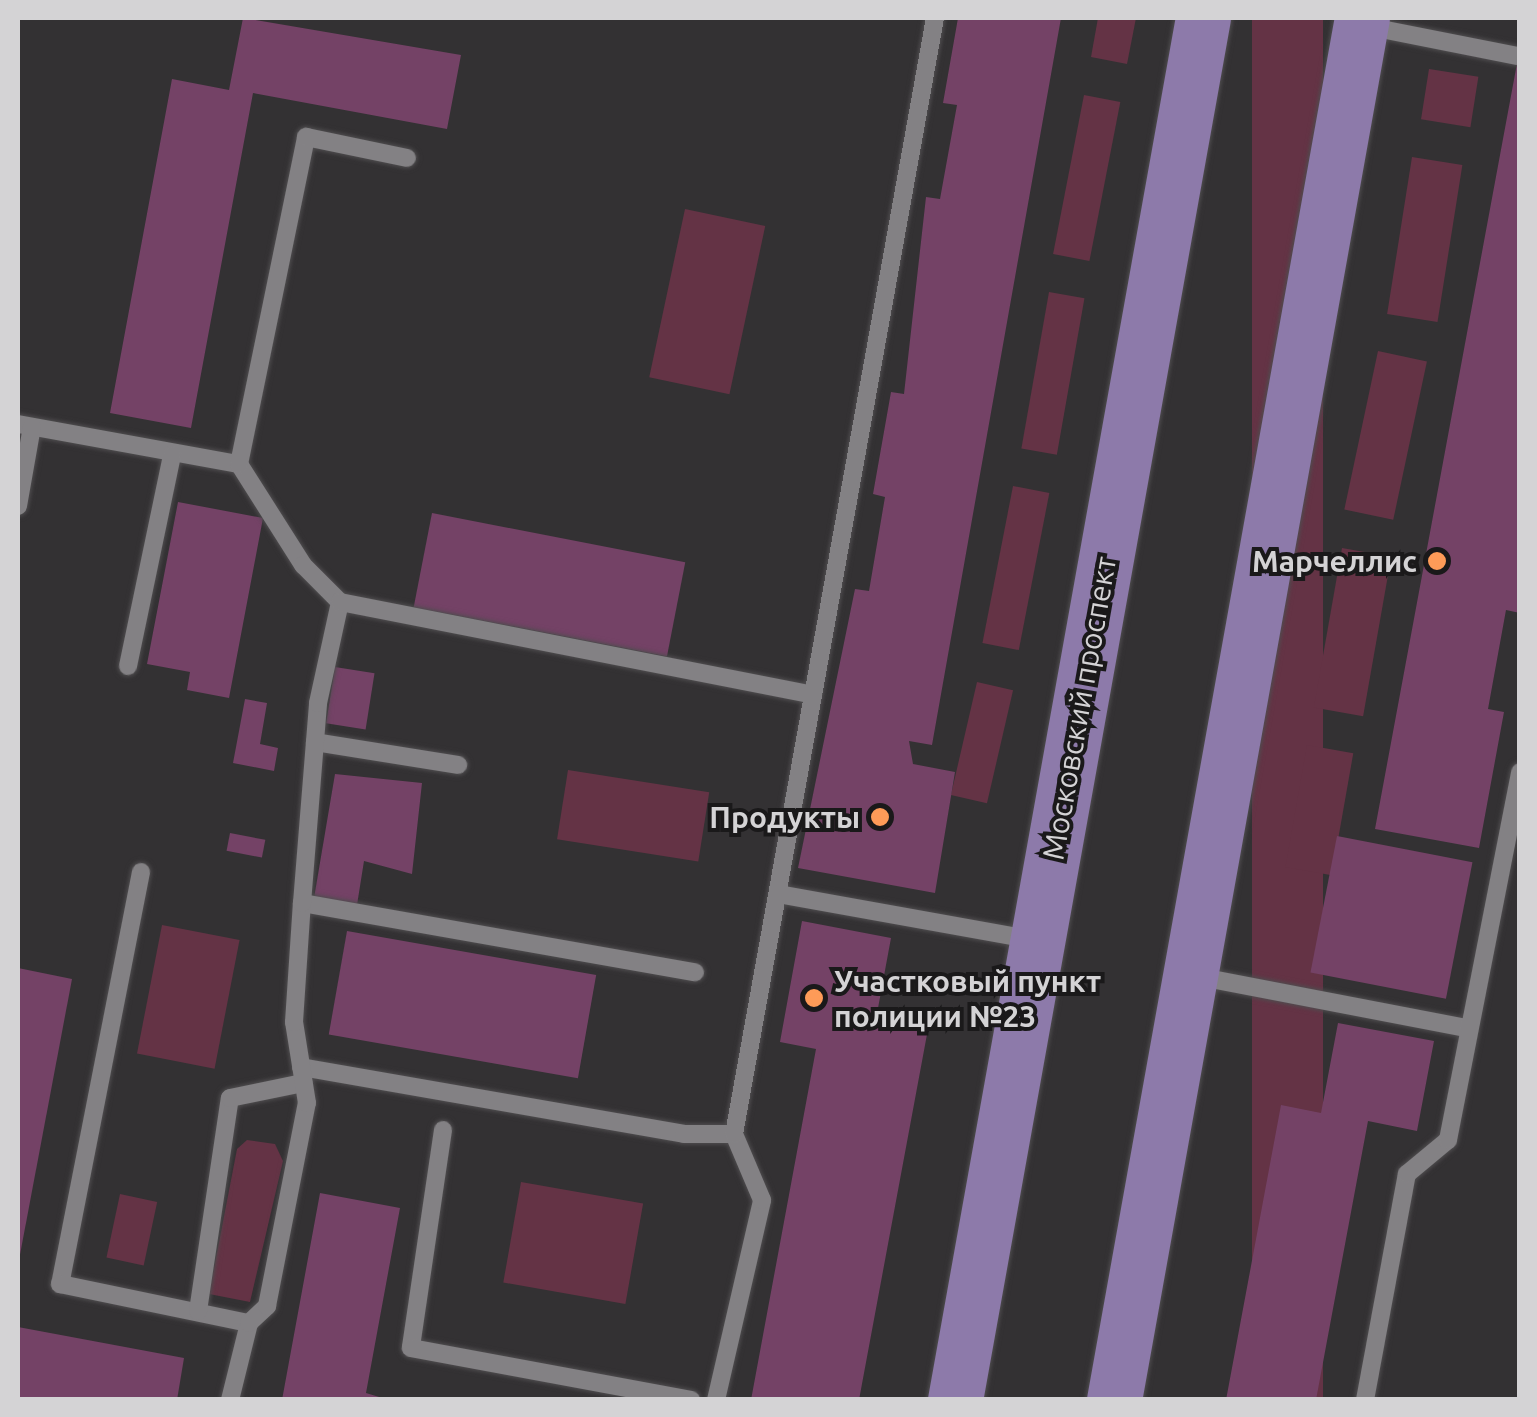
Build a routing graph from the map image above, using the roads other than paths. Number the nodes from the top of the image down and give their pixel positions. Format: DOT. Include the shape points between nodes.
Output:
graph roads {
  1 [pos="936,18"];
  2 [pos="1203,18"];
  3 [pos="1361,21"];
  4 [pos="1518,56"];
  5 [pos="407,158"];
  6 [pos="25,426"];
  7 [pos="172,456"];
  8 [pos="239,464"];
  9 [pos="18,506"];
  10 [pos="340,602"];
  11 [pos="128,666"];
  12 [pos="814,695"];
  13 [pos="315,742"];
  14 [pos="458,765"];
  15 [pos="1520,772"];
  16 [pos="140,872"];
  17 [pos="778,894"];
  18 [pos="302,903"];
  19 [pos="1037,941"];
  20 [pos="695,972"];
  21 [pos="1190,975"];
  22 [pos="1467,1028"];
  23 [pos="302,1075"];
  24 [pos="443,1130"];
  25 [pos="734,1134"];
  26 [pos="198,1311"];
  27 [pos="249,1323"];
  28 [pos="230,1400"];
  29 [pos="691,1400"];
  30 [pos="716,1400"];
  31 [pos="954,1400"];
  32 [pos="1114,1400"];
  33 [pos="1366,1400"];
  1 -- 12 [label="lane"];
  2 -- 19 [label="main road, Московский проспект"];
  3 -- 4 [label="lane"];
  3 -- 21 [label="main road"];
  5 -- 8 [label="lane" via="306,137"];
  6 -- 7 [label="lane"];
  6 -- 9 [label="lane"];
  7 -- 8 [label="lane"];
  7 -- 11 [label="lane"];
  8 -- 10 [label="lane" via="303,565"];
  10 -- 12 [label="lane"];
  10 -- 13 [label="lane"];
  12 -- 17 [label="lane"];
  13 -- 14 [label="lane"];
  13 -- 18 [label="lane"];
  15 -- 22 [label="lane"];
  16 -- 26 [label="lane" via="60,1284"];
  17 -- 19 [label="lane"];
  17 -- 25 [label="lane"];
  18 -- 20 [label="lane"];
  18 -- 23 [label="lane" via="294,1022"];
  19 -- 31 [label="main road, Московский проспект"];
  21 -- 22 [label="lane"];
  21 -- 32 [label="main road"];
  22 -- 33 [label="lane" via="1448,1140 1407,1174"];
  23 -- 25 [label="lane" via="684,1134"];
  23 -- 26 [label="lane" via="230,1098"];
  23 -- 27 [label="lane" via="267,1306"];
  24 -- 29 [label="lane" via="411,1348"];
  25 -- 30 [label="lane" via="762,1200"];
  26 -- 27 [label="lane"];
  27 -- 28 [label="lane"];
}
